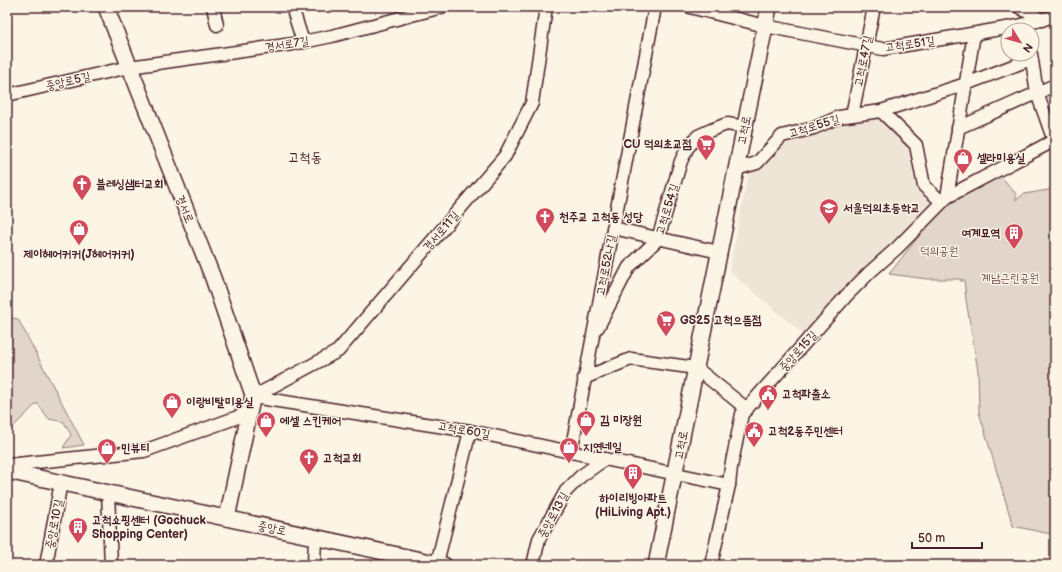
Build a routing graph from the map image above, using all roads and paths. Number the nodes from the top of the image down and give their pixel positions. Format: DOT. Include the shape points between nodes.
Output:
graph roads {
  1 [pos="106,7"];
  2 [pos="213,7"];
  3 [pos="292,7"];
  4 [pos="442,7"];
  5 [pos="546,7"];
  6 [pos="655,7"];
  7 [pos="690,7"];
  8 [pos="768,7"];
  9 [pos="874,7"];
  10 [pos="1019,7"];
  11 [pos="1055,16"];
  12 [pos="1042,20"];
  13 [pos="1037,22"];
  14 [pos="217,26"];
  15 [pos="765,26"];
  16 [pos="1000,30"];
  17 [pos="974,34"];
  18 [pos="303,42"];
  19 [pos="866,46"];
  20 [pos="1017,62"];
  21 [pos="1032,62"];
  22 [pos="129,67"];
  23 [pos="966,84"];
  24 [pos="1055,85"];
  25 [pos="1037,93"];
  26 [pos="7,95"];
  27 [pos="881,111"];
  28 [pos="852,115"];
  29 [pos="745,127"];
  30 [pos="958,128"];
  31 [pos="1054,140"];
  32 [pos="736,169"];
  33 [pos="945,199"];
  34 [pos="613,228"];
  35 [pos="658,239"];
  36 [pos="719,252"];
  37 [pos="592,340"];
  38 [pos="696,368"];
  39 [pos="584,378"];
  40 [pos="253,396"];
  41 [pos="747,409"];
  42 [pos="249,413"];
  43 [pos="470,430"];
  44 [pos="571,452"];
  45 [pos="605,459"];
  46 [pos="7,466"];
  47 [pos="7,470"];
  48 [pos="675,474"];
  49 [pos="61,482"];
  50 [pos="729,485"];
  51 [pos="108,492"];
  52 [pos="227,518"];
  53 [pos="315,537"];
  54 [pos="440,564"];
  55 [pos="46,565"];
  56 [pos="111,565"];
  57 [pos="314,565"];
  58 [pos="533,565"];
  59 [pos="656,565"];
  60 [pos="711,565"];
  1 -- 22 [label="main road, 경서로"];
  2 -- 14 [label="street"];
  3 -- 18 [label="street"];
  4 -- 18 [label="street, 경서로7길"];
  5 -- 40 [label="street, 경서로11길" via="532,103 505,156 338,350"];
  6 -- 34 [label="street, 고척로52나길"];
  7 -- 15 [label="street, 고척로51길"];
  8 -- 15 [label="main road, 고척로"];
  9 -- 19 [label="street, 고척로47길"];
  10 -- 12 [label="street"];
  11 -- 12 [label="street, 고척로51길"];
  12 -- 13 [label="street, 고척로51길"];
  15 -- 19 [label="street, 고척로51길"];
  15 -- 29 [label="main road, 고척로"];
  16 -- 17 [label="street, 고척로51길"];
  17 -- 19 [label="street, 고척로51길" via="883,49"];
  17 -- 23 [label="street"];
  18 -- 22 [label="street, 경서로7길"];
  19 -- 28 [label="street, 고척로47길"];
  20 -- 23 [label="street, 고척로55길"];
  21 -- 25 [label="street"];
  22 -- 26 [label="street, 중앙로5길"];
  22 -- 40 [label="main road, 경서로" via="213,278"];
  23 -- 27 [label="street, 고척로55길"];
  23 -- 30 [label="street"];
  24 -- 25 [label="street"];
  25 -- 30 [label="street"];
  25 -- 31 [label="street"];
  27 -- 28 [label="street, 고척로55길"];
  27 -- 33 [label="street" via="916,145 924,186"];
  28 -- 32 [label="street, 고척로55길" via="782,136 757,163"];
  29 -- 32 [label="main road, 고척로"];
  29 -- 35 [label="street, 고척로54길" via="727,124 698,136 688,147 681,161"];
  30 -- 33 [label="street"];
  31 -- 33 [label="street, 중앙로15길"];
  32 -- 36 [label="main road, 고척로"];
  33 -- 41 [label="street, 중앙로15길" via="847,295"];
  34 -- 35 [label="street"];
  34 -- 37 [label="street, 고척로52나길"];
  35 -- 36 [label="street"];
  35 -- 37 [label="street, 고척로54길" via="629,267"];
  36 -- 38 [label="main road, 고척로"];
  37 -- 39 [label="street, 고척로52나길"];
  38 -- 39 [label="street" via="631,358"];
  38 -- 41 [label="street"];
  38 -- 48 [label="main road, 고척로"];
  39 -- 44 [label="street, 고척로52나길"];
  40 -- 42 [label="main road"];
  40 -- 43 [label="street, 고척로60길"];
  41 -- 50 [label="street, 중앙로15길" via="742,414"];
  42 -- 46 [label="street" via="144,452"];
  42 -- 52 [label="main road"];
  43 -- 44 [label="street, 고척로60길"];
  43 -- 54 [label="street, 중앙로"];
  44 -- 45 [label="street, 고척로60길"];
  45 -- 48 [label="street, 고척로60길"];
  45 -- 58 [label="street, 중앙로13길" via="581,476 566,491 539,539"];
  47 -- 49 [label="main road, 중앙로"];
  48 -- 50 [label="street, 고척로"];
  48 -- 59 [label="main road, 고척로"];
  49 -- 51 [label="main road, 중앙로"];
  49 -- 55 [label="street, 중앙로10길"];
  50 -- 60 [label="street, 중앙로15길"];
  51 -- 52 [label="main road, 중앙로"];
  51 -- 56 [label="street"];
  52 -- 53 [label="main road, 중앙로"];
  53 -- 54 [label="main road, 중앙로"];
  53 -- 57 [label="street"];
}
